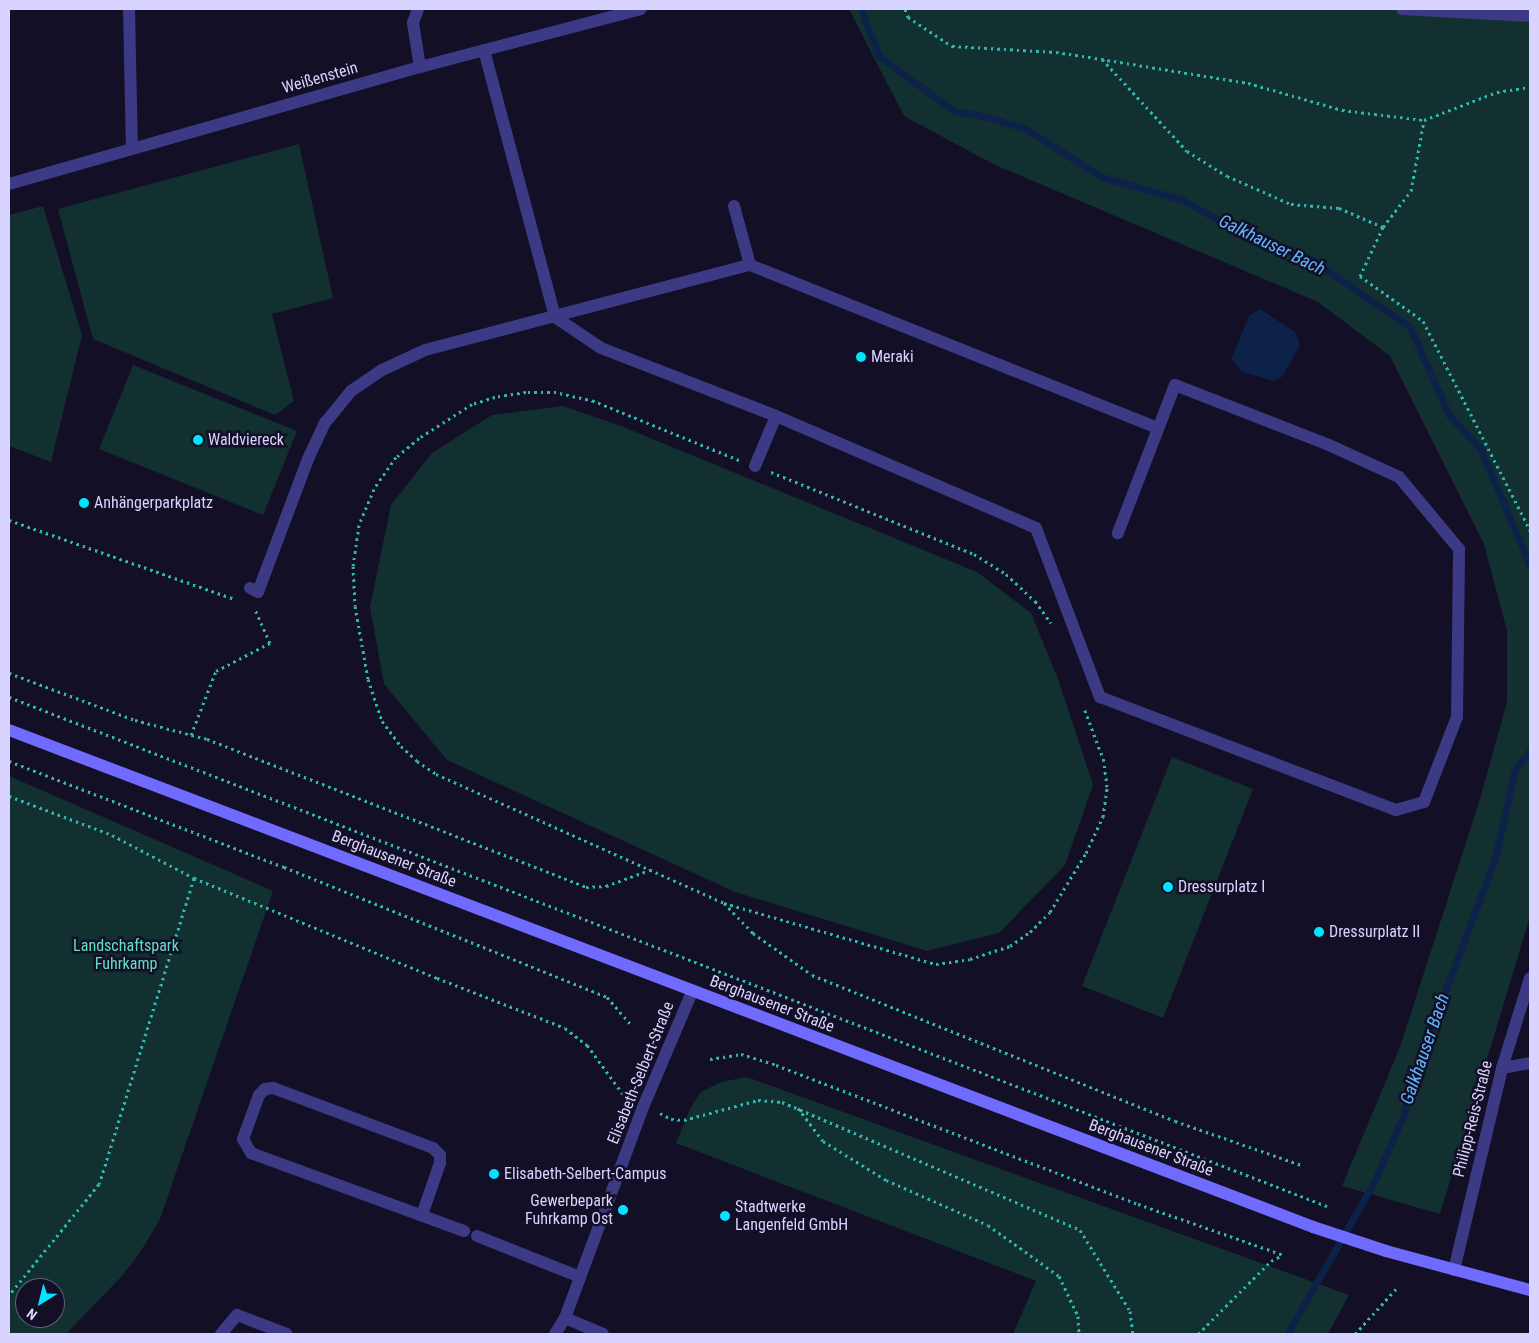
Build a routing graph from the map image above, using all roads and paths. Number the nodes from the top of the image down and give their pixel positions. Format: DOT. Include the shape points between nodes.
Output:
graph roads {
  1 [pos="130,9"];
  2 [pos="418,9"];
  3 [pos="641,9"];
  4 [pos="905,9"];
  5 [pos="1402,9"];
  6 [pos="1530,16"];
  7 [pos="484,50"];
  8 [pos="1101,59"];
  9 [pos="420,67"];
  10 [pos="1530,87"];
  11 [pos="1424,120"];
  12 [pos="132,148"];
  13 [pos="9,184"];
  14 [pos="734,206"];
  15 [pos="1383,227"];
  16 [pos="750,265"];
  17 [pos="555,316"];
  18 [pos="776,416"];
  19 [pos="1158,428"];
  20 [pos="755,466"];
  21 [pos="9,520"];
  22 [pos="1530,530"];
  23 [pos="1118,532"];
  24 [pos="250,588"];
  25 [pos="244,602"];
  26 [pos="254,605"];
  27 [pos="1055,628"];
  28 [pos="9,673"];
  29 [pos="9,697"];
  30 [pos="1081,699"];
  31 [pos="9,730"];
  32 [pos="191,735"];
  33 [pos="9,761"];
  34 [pos="9,796"];
  35 [pos="650,870"];
  36 [pos="194,878"];
  37 [pos="724,903"];
  38 [pos="1530,978"];
  39 [pos="692,992"];
  40 [pos="630,1023"];
  41 [pos="710,1060"];
  42 [pos="1530,1063"];
  43 [pos="1502,1068"];
  44 [pos="644,1105"];
  45 [pos="796,1106"];
  46 [pos="1300,1165"];
  47 [pos="1327,1206"];
  48 [pos="422,1215"];
  49 [pos="464,1231"];
  50 [pos="477,1236"];
  51 [pos="1454,1270"];
  52 [pos="580,1277"];
  53 [pos="1396,1289"];
  54 [pos="1530,1290"];
  55 [pos="9,1295"];
  56 [pos="565,1318"];
  57 [pos="221,1334"];
  58 [pos="286,1334"];
  59 [pos="555,1334"];
  60 [pos="603,1334"];
  61 [pos="1079,1334"];
  62 [pos="1133,1334"];
  63 [pos="1198,1334"];
  64 [pos="1355,1334"];
  1 -- 12 [label="street"];
  2 -- 9 [label="street" via="413,23"];
  3 -- 7 [label="street, Weißenstein"];
  4 -- 8 [label="path" via="908,16 952,46 1056,52"];
  5 -- 6 [label="street"];
  7 -- 9 [label="street, Weißenstein"];
  7 -- 17 [label="street"];
  8 -- 11 [label="path" via="1248,83 1342,110"];
  8 -- 15 [label="path" via="1187,151 1228,176 1291,204 1339,208"];
  9 -- 12 [label="street, Weißenstein"];
  10 -- 11 [label="path" via="1497,92"];
  11 -- 15 [label="path" via="1410,191"];
  12 -- 13 [label="street, Weißenstein"];
  14 -- 16 [label="street"];
  15 -- 22 [label="path" via="1360,276 1423,321"];
  16 -- 17 [label="street"];
  16 -- 19 [label="street"];
  17 -- 18 [label="street" via="601,348"];
  17 -- 24 [label="street" via="425,350 382,370 351,391 326,423 308,459 258,592"];
  18 -- 19 [label="street" via="1036,528 1100,697 1396,810 1424,802 1457,717 1459,549 1399,477 1329,445 1175,385"];
  18 -- 20 [label="street"];
  19 -- 23 [label="street"];
  20 -- 27 [label="path" via="974,554 1006,574 1035,601"];
  20 -- 35 [label="path" via="594,401 556,392 496,396 472,404 419,438 396,458 374,489 359,524 353,566 355,606 368,679 382,721 401,746 436,774"];
  21 -- 25 [label="path"];
  26 -- 32 [label="path" via="270,644 216,671"];
  28 -- 32 [label="path" via="135,720"];
  29 -- 47 [label="path"];
  30 -- 37 [label="path" via="1104,761 1107,787 1103,817 1086,853 1050,912 1010,946 970,959 936,964"];
  31 -- 39 [label="main road, Berghausener Straße"];
  32 -- 35 [label="path" via="586,887 606,886"];
  33 -- 40 [label="path" via="607,997"];
  34 -- 36 [label="path" via="112,835"];
  35 -- 37 [label="path"];
  36 -- 44 [label="path" via="565,1028 587,1045 623,1094"];
  36 -- 55 [label="path" via="99,1184"];
  37 -- 46 [label="path" via="753,933 812,975 1175,1122"];
  38 -- 43 [label="street, Philipp-Reis-Straße"];
  39 -- 44 [label="street, Elisabeth-Selbert-Straße"];
  39 -- 51 [label="main road, Berghausener Straße" via="1313,1227"];
  41 -- 63 [label="path" via="741,1054 776,1065 1138,1204 1284,1254 1272,1261"];
  42 -- 43 [label="street"];
  43 -- 51 [label="street, Philipp-Reis-Straße"];
  44 -- 45 [label="path" via="671,1119 684,1120 758,1100"];
  44 -- 52 [label="street, Elisabeth-Selbert-Straße"];
  45 -- 61 [label="path" via="823,1141 886,1180 988,1225 1059,1276 1078,1316"];
  45 -- 62 [label="path" via="1080,1230 1130,1311"];
  48 -- 48 [label="street" via="250,1153 243,1139 259,1095 273,1088 433,1148 440,1155 440,1163"];
  48 -- 49 [label="street"];
  50 -- 52 [label="street"];
  51 -- 54 [label="main road, Berghausener Straße"];
  52 -- 56 [label="street, Elisabeth-Selbert-Straße"];
  53 -- 64 [label="path"];
  56 -- 59 [label="street, Elisabeth-Selbert-Straße"];
  56 -- 60 [label="street"];
  57 -- 58 [label="street" via="237,1315"];
}
